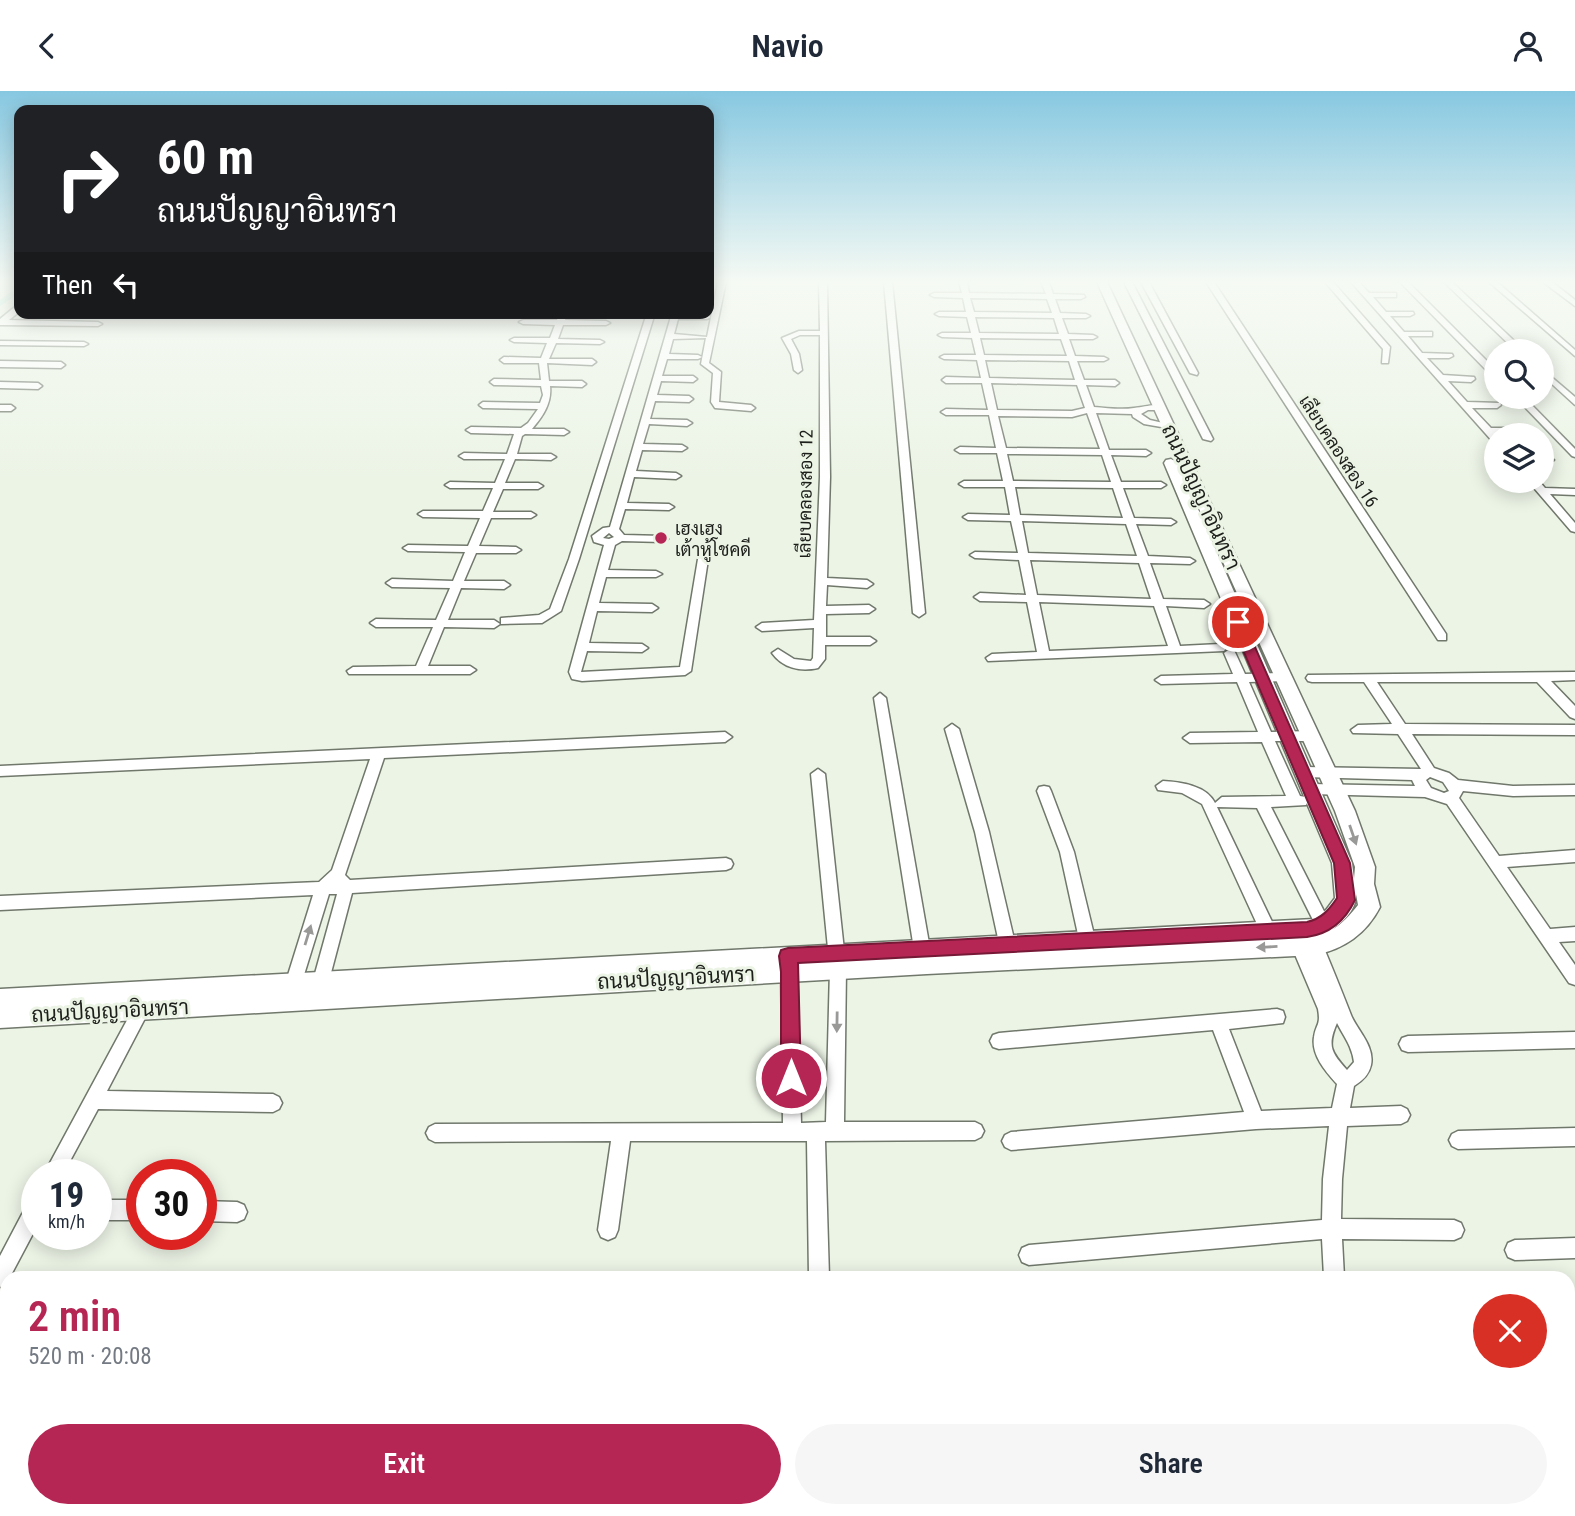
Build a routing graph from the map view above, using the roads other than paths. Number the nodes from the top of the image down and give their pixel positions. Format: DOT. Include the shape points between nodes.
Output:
graph roads {
  1 [pos="549,348"];
  2 [pos="641,348"];
  3 [pos="666,348"];
  4 [pos="709,348"];
  5 [pos="792,348"];
  6 [pos="824,348"];
  7 [pos="894,348"];
  8 [pos="977,348"];
  9 [pos="1068,348"];
  10 [pos="1122,348"];
  11 [pos="1126,348"];
  12 [pos="1162,348"];
  13 [pos="1181,348"];
  14 [pos="1253,348"];
  15 [pos="1387,348"];
  16 [pos="1414,348"];
  17 [pos="1470,348"];
  18 [pos="1420,355"];
  19 [pos="664,356"];
  20 [pos="1449,356"];
  21 [pos="698,357"];
  22 [pos="944,357"];
  23 [pos="979,357"];
  24 [pos="1072,358"];
  25 [pos="1104,359"];
  26 [pos="504,360"];
  27 [pos="544,361"];
  28 [pos="1385,361"];
  29 [pos="592,362"];
  30 [pos="1484,363"];
  31 [pos="0,364"];
  32 [pos="61,365"];
  33 [pos="797,370"];
  34 [pos="1194,373"];
  35 [pos="658,378"];
  36 [pos="1441,378"];
  37 [pos="693,379"];
  38 [pos="1471,379"];
  39 [pos="946,380"];
  40 [pos="985,380"];
  41 [pos="494,382"];
  42 [pos="1080,382"];
  43 [pos="1554,382"];
  44 [pos="546,383"];
  45 [pos="1115,383"];
  46 [pos="582,384"];
  47 [pos="0,385"];
  48 [pos="38,386"];
  49 [pos="652,398"];
  50 [pos="689,399"];
  51 [pos="1575,402"];
  52 [pos="484,405"];
  53 [pos="1464,405"];
  54 [pos="1484,405"];
  55 [pos="544,406"];
  56 [pos="0,408"];
  57 [pos="11,408"];
  58 [pos="751,408"];
  59 [pos="1530,409"];
  60 [pos="946,412"];
  61 [pos="992,413"];
  62 [pos="1092,415"];
  63 [pos="1151,416"];
  64 [pos="645,421"];
  65 [pos="687,423"];
  66 [pos="1484,427"];
  67 [pos="471,431"];
  68 [pos="522,431"];
  69 [pos="564,432"];
  70 [pos="1209,439"];
  71 [pos="638,447"];
  72 [pos="682,448"];
  73 [pos="960,450"];
  74 [pos="1002,451"];
  75 [pos="1106,452"];
  76 [pos="1146,453"];
  77 [pos="1575,454"];
  78 [pos="464,456"];
  79 [pos="510,456"];
  80 [pos="551,457"];
  81 [pos="631,474"];
  82 [pos="676,476"];
  83 [pos="964,484"];
  84 [pos="1118,484"];
  85 [pos="450,485"];
  86 [pos="1009,485"];
  87 [pos="1161,485"];
  88 [pos="499,486"];
  89 [pos="538,486"];
  90 [pos="1554,491"];
  91 [pos="1575,492"];
  92 [pos="1544,493"];
  93 [pos="621,506"];
  94 [pos="670,507"];
  95 [pos="423,515"];
  96 [pos="487,515"];
  97 [pos="531,515"];
  98 [pos="968,517"];
  99 [pos="1014,517"];
  100 [pos="1130,520"];
  101 [pos="1171,521"];
  102 [pos="1574,526"];
  103 [pos="615,537"];
  104 [pos="663,539"];
  105 [pos="408,548"];
  106 [pos="473,549"];
  107 [pos="516,550"];
  108 [pos="704,553"];
  109 [pos="975,555"];
  110 [pos="1023,557"];
  111 [pos="1143,560"];
  112 [pos="1190,561"];
  113 [pos="603,573"];
  114 [pos="656,574"];
  115 [pos="821,581"];
  116 [pos="392,583"];
  117 [pos="867,584"];
  118 [pos="457,585"];
  119 [pos="504,585"];
  120 [pos="980,597"];
  121 [pos="1032,598"];
  122 [pos="1157,601"];
  123 [pos="1205,604"];
  124 [pos="593,607"];
  125 [pos="652,608"];
  126 [pos="820,610"];
  127 [pos="869,610"];
  128 [pos="919,613"];
  129 [pos="376,623"];
  130 [pos="441,623"];
  131 [pos="819,624"];
  132 [pos="762,627"];
  133 [pos="1442,637"];
  134 [pos="819,641"];
  135 [pos="870,641"];
  136 [pos="582,647"];
  137 [pos="642,647"];
  138 [pos="1175,649"];
  139 [pos="779,653"];
  140 [pos="1044,656"];
  141 [pos="992,658"];
  142 [pos="470,670"];
  143 [pos="353,671"];
  144 [pos="420,671"];
  145 [pos="1575,675"];
  146 [pos="1262,677"];
  147 [pos="1284,677"];
  148 [pos="1367,677"];
  149 [pos="1241,678"];
  150 [pos="1312,678"];
  151 [pos="1541,678"];
  152 [pos="1161,680"];
  153 [pos="880,698"];
  154 [pos="1575,714"];
  155 [pos="1403,728"];
  156 [pos="953,729"];
  157 [pos="1358,730"];
  158 [pos="1575,730"];
  159 [pos="1264,735"];
  160 [pos="1287,735"];
  161 [pos="1312,736"];
  162 [pos="725,737"];
  163 [pos="1190,738"];
  164 [pos="378,755"];
  165 [pos="0,771"];
  166 [pos="1304,772"];
  167 [pos="1425,773"];
  168 [pos="818,774"];
  169 [pos="1332,781"];
  170 [pos="1163,786"];
  171 [pos="1575,790"];
  172 [pos="1044,791"];
  173 [pos="1426,792"];
  174 [pos="1453,792"];
  175 [pos="1307,797"];
  176 [pos="1261,802"];
  177 [pos="1222,803"];
  178 [pos="1575,856"];
  179 [pos="1496,862"];
  180 [pos="726,864"];
  181 [pos="342,880"];
  182 [pos="323,888"];
  183 [pos="0,903"];
  184 [pos="1268,930"];
  185 [pos="1575,934"];
  186 [pos="1307,935"];
  187 [pos="1547,936"];
  188 [pos="1087,939"];
  189 [pos="922,949"];
  190 [pos="1009,952"];
  191 [pos="836,962"];
  192 [pos="789,964"];
  193 [pos="1575,978"];
  194 [pos="318,991"];
  195 [pos="291,993"];
  196 [pos="0,1000"];
  197 [pos="146,1001"];
  198 [pos="0,1017"];
  199 [pos="1277,1017"];
  200 [pos="1219,1024"];
  201 [pos="1337,1024"];
  202 [pos="1575,1040"];
  203 [pos="999,1041"];
  204 [pos="1408,1044"];
  205 [pos="1346,1081"];
  206 [pos="92,1100"];
  207 [pos="273,1103"];
  208 [pos="1401,1115"];
  209 [pos="1338,1118"];
  210 [pos="1256,1120"];
  211 [pos="825,1131"];
  212 [pos="975,1131"];
  213 [pos="622,1132"];
  214 [pos="792,1132"];
  215 [pos="435,1133"];
  216 [pos="1575,1137"];
  217 [pos="1458,1140"];
  218 [pos="1011,1141"];
  219 [pos="61,1159"];
  220 [pos="217,1212"];
  221 [pos="237,1212"];
  222 [pos="1329,1229"];
  223 [pos="608,1230"];
  224 [pos="1454,1230"];
  225 [pos="21,1237"];
  226 [pos="1575,1248"];
  227 [pos="1515,1250"];
  228 [pos="1029,1255"];
  229 [pos="3,1271"];
  230 [pos="819,1271"];
  231 [pos="1333,1271"];
  1 -- 27 [label="street"];
  2 -- 130 [label="street" via="555,611 542,619"];
  3 -- 19 [label="street"];
  4 -- 58 [label="street" via="706,366 717,372 715,402"];
  5 -- 33 [label="street"];
  6 -- 115 [label="street, เลียบคลองสอง 12"];
  7 -- 128 [label="street"];
  8 -- 23 [label="street"];
  9 -- 24 [label="street"];
  10 -- 63 [label="street, ถนนปัญญาอินทรา"];
  11 -- 63 [label="street, ถนนปัญญาอินทรา"];
  12 -- 70 [label="street"];
  13 -- 34 [label="street"];
  14 -- 133 [label="street, เลียบคลองสอง 16"];
  15 -- 28 [label="street"];
  16 -- 18 [label="street"];
  17 -- 30 [label="street"];
  18 -- 20 [label="street"];
  18 -- 36 [label="street"];
  19 -- 21 [label="street"];
  19 -- 35 [label="street"];
  22 -- 23 [label="street"];
  23 -- 24 [label="street"];
  23 -- 40 [label="street"];
  24 -- 25 [label="street"];
  24 -- 42 [label="street"];
  26 -- 27 [label="street"];
  27 -- 29 [label="street"];
  27 -- 44 [label="street"];
  31 -- 32 [label="street"];
  35 -- 37 [label="street"];
  35 -- 49 [label="street"];
  36 -- 38 [label="street"];
  36 -- 53 [label="street"];
  39 -- 40 [label="street"];
  40 -- 42 [label="street"];
  40 -- 61 [label="street"];
  41 -- 44 [label="street"];
  42 -- 45 [label="street"];
  42 -- 62 [label="street"];
  43 -- 51 [label="street"];
  44 -- 46 [label="street"];
  44 -- 55 [label="street"];
  47 -- 48 [label="street"];
  49 -- 50 [label="street"];
  49 -- 64 [label="street"];
  52 -- 55 [label="street"];
  53 -- 54 [label="street"];
  53 -- 66 [label="street"];
  55 -- 68 [label="street"];
  56 -- 57 [label="street"];
  59 -- 77 [label="street"];
  60 -- 61 [label="street"];
  61 -- 62 [label="street"];
  61 -- 74 [label="street"];
  62 -- 63 [label="street"];
  62 -- 75 [label="street"];
  63 -- 146 [label="street, ถนนปัญญาอินทรา"];
  63 -- 147 [label="street, ถนนปัญญาอินทรา"];
  64 -- 65 [label="street"];
  64 -- 71 [label="street"];
  67 -- 68 [label="street"];
  68 -- 69 [label="street"];
  68 -- 79 [label="street"];
  71 -- 72 [label="street"];
  71 -- 81 [label="street"];
  73 -- 74 [label="street"];
  74 -- 75 [label="street"];
  74 -- 86 [label="street"];
  75 -- 76 [label="street"];
  75 -- 84 [label="street"];
  78 -- 79 [label="street"];
  79 -- 80 [label="street"];
  79 -- 88 [label="street"];
  81 -- 82 [label="street"];
  81 -- 93 [label="street"];
  83 -- 86 [label="street"];
  84 -- 86 [label="street"];
  84 -- 87 [label="street"];
  84 -- 100 [label="street"];
  85 -- 88 [label="street"];
  86 -- 99 [label="street"];
  88 -- 89 [label="street"];
  88 -- 96 [label="street"];
  90 -- 91 [label="street"];
  92 -- 102 [label="street"];
  93 -- 94 [label="street"];
  93 -- 103 [label="street"];
  95 -- 96 [label="street"];
  96 -- 97 [label="street"];
  96 -- 106 [label="street"];
  98 -- 99 [label="street"];
  99 -- 100 [label="street"];
  99 -- 110 [label="street"];
  100 -- 101 [label="street"];
  100 -- 111 [label="street"];
  103 -- 104 [label="street"];
  103 -- 113 [label="street"];
  105 -- 106 [label="street"];
  106 -- 107 [label="street"];
  106 -- 118 [label="street"];
  108 -- 136 [label="street" via="685,671 576,676"];
  109 -- 110 [label="street"];
  110 -- 111 [label="street"];
  110 -- 121 [label="street"];
  111 -- 112 [label="street"];
  111 -- 122 [label="street"];
  113 -- 114 [label="street"];
  113 -- 124 [label="street"];
  115 -- 117 [label="street"];
  115 -- 126 [label="street, เลียบคลองสอง 12"];
  116 -- 118 [label="street"];
  118 -- 119 [label="street"];
  118 -- 130 [label="street"];
  120 -- 121 [label="street"];
  121 -- 122 [label="street"];
  121 -- 140 [label="street"];
  122 -- 123 [label="street"];
  122 -- 138 [label="street"];
  124 -- 125 [label="street"];
  124 -- 136 [label="street"];
  126 -- 127 [label="street"];
  126 -- 131 [label="street, เลียบคลองสอง 12"];
  129 -- 130 [label="street"];
  130 -- 144 [label="street"];
  131 -- 132 [label="street"];
  131 -- 134 [label="street, เลียบคลองสอง 12"];
  134 -- 135 [label="street"];
  134 -- 139 [label="street" via="819,659 814,665 787,662"];
  136 -- 137 [label="street"];
  138 -- 140 [label="street"];
  138 -- 149 [label="street" via="1225,650"];
  140 -- 141 [label="street"];
  142 -- 144 [label="street"];
  143 -- 144 [label="street"];
  145 -- 151 [label="street"];
  146 -- 147 [label="street"];
  146 -- 149 [label="street"];
  146 -- 160 [label="street, ถนนปัญญาอินทรา"];
  147 -- 161 [label="street, ถนนปัญญาอินทรา"];
  148 -- 150 [label="street"];
  148 -- 151 [label="street"];
  148 -- 155 [label="street"];
  149 -- 152 [label="street"];
  149 -- 159 [label="street"];
  151 -- 154 [label="street"];
  153 -- 189 [label="street"];
  155 -- 157 [label="street"];
  155 -- 158 [label="street"];
  155 -- 167 [label="street"];
  156 -- 190 [label="street"];
  159 -- 160 [label="street"];
  159 -- 163 [label="street"];
  159 -- 175 [label="street"];
  160 -- 161 [label="street"];
  160 -- 166 [label="street, ถนนปัญญาอินทรา"];
  161 -- 169 [label="street, ถนนปัญญาอินทรา"];
  162 -- 164 [label="street"];
  164 -- 165 [label="street"];
  164 -- 181 [label="street"];
  166 -- 169 [label="street"];
  166 -- 175 [label="street, ถนนปัญญาอินทรา"];
  167 -- 169 [label="street"];
  167 -- 173 [label="street" via="1419,783"];
  167 -- 174 [label="street" via="1449,779"];
  168 -- 191 [label="street"];
  169 -- 173 [label="street"];
  169 -- 175 [label="street"];
  169 -- 186 [label="street, ถนนปัญญาอินทรา, one-way" via="1365,867 1369,908 1353,929 1329,943"];
  170 -- 184 [label="street" via="1184,788 1207,800"];
  171 -- 174 [label="street"];
  172 -- 188 [label="street" via="1067,852"];
  173 -- 174 [label="street" via="1439,798"];
  174 -- 179 [label="street"];
  175 -- 176 [label="street"];
  175 -- 186 [label="street, ถนนปัญญาอินทรา" via="1342,863 1346,900 1334,917"];
  176 -- 177 [label="street"];
  176 -- 186 [label="street"];
  178 -- 179 [label="street"];
  179 -- 187 [label="street"];
  180 -- 181 [label="street"];
  181 -- 182 [label="street"];
  181 -- 194 [label="street"];
  182 -- 183 [label="street"];
  195 -- 182 [label="street, one-way"];
  184 -- 186 [label="street, ถนนปัญญาอินทรา"];
  184 -- 188 [label="street, ถนนปัญญาอินทรา"];
  185 -- 187 [label="street"];
  186 -- 190 [label="street, ถนนปัญญาอินทรา, one-way"];
  186 -- 201 [label="street" via="1342,1012"];
  187 -- 193 [label="street"];
  188 -- 190 [label="street, ถนนปัญญาอินทรา"];
  189 -- 190 [label="street, ถนนปัญญาอินทรา"];
  189 -- 191 [label="street, ถนนปัญญาอินทรา"];
  190 -- 191 [label="street, ถนนปัญญาอินทรา"];
  191 -- 192 [label="street, ถนนปัญญาอินทรา"];
  191 -- 211 [label="street, one-way"];
  192 -- 194 [label="street, ถนนปัญญาอินทรา"];
  192 -- 214 [label="street"];
  194 -- 195 [label="street, ถนนปัญญาอินทรา"];
  195 -- 197 [label="street, ถนนปัญญาอินทรา"];
  196 -- 197 [label="street, ถนนปัญญาอินทรา"];
  197 -- 198 [label="street, ถนนปัญญาอินทรา"];
  197 -- 206 [label="street"];
  199 -- 200 [label="street"];
  200 -- 203 [label="street"];
  200 -- 210 [label="street"];
  201 -- 205 [label="street" via="1323,1030 1322,1045 1331,1067"];
  201 -- 205 [label="street" via="1354,1033 1361,1048 1363,1064"];
  202 -- 204 [label="street"];
  205 -- 209 [label="street"];
  206 -- 207 [label="street"];
  206 -- 219 [label="street"];
  208 -- 209 [label="street"];
  209 -- 210 [label="street"];
  209 -- 222 [label="street"];
  210 -- 218 [label="street"];
  211 -- 212 [label="street"];
  211 -- 214 [label="street"];
  211 -- 230 [label="street"];
  213 -- 214 [label="street"];
  213 -- 215 [label="street"];
  213 -- 223 [label="street"];
  216 -- 217 [label="street"];
  220 -- 221 [label="street"];
  222 -- 224 [label="street"];
  222 -- 228 [label="street"];
  222 -- 231 [label="street"];
  225 -- 229 [label="street"];
  226 -- 227 [label="street"];
}
